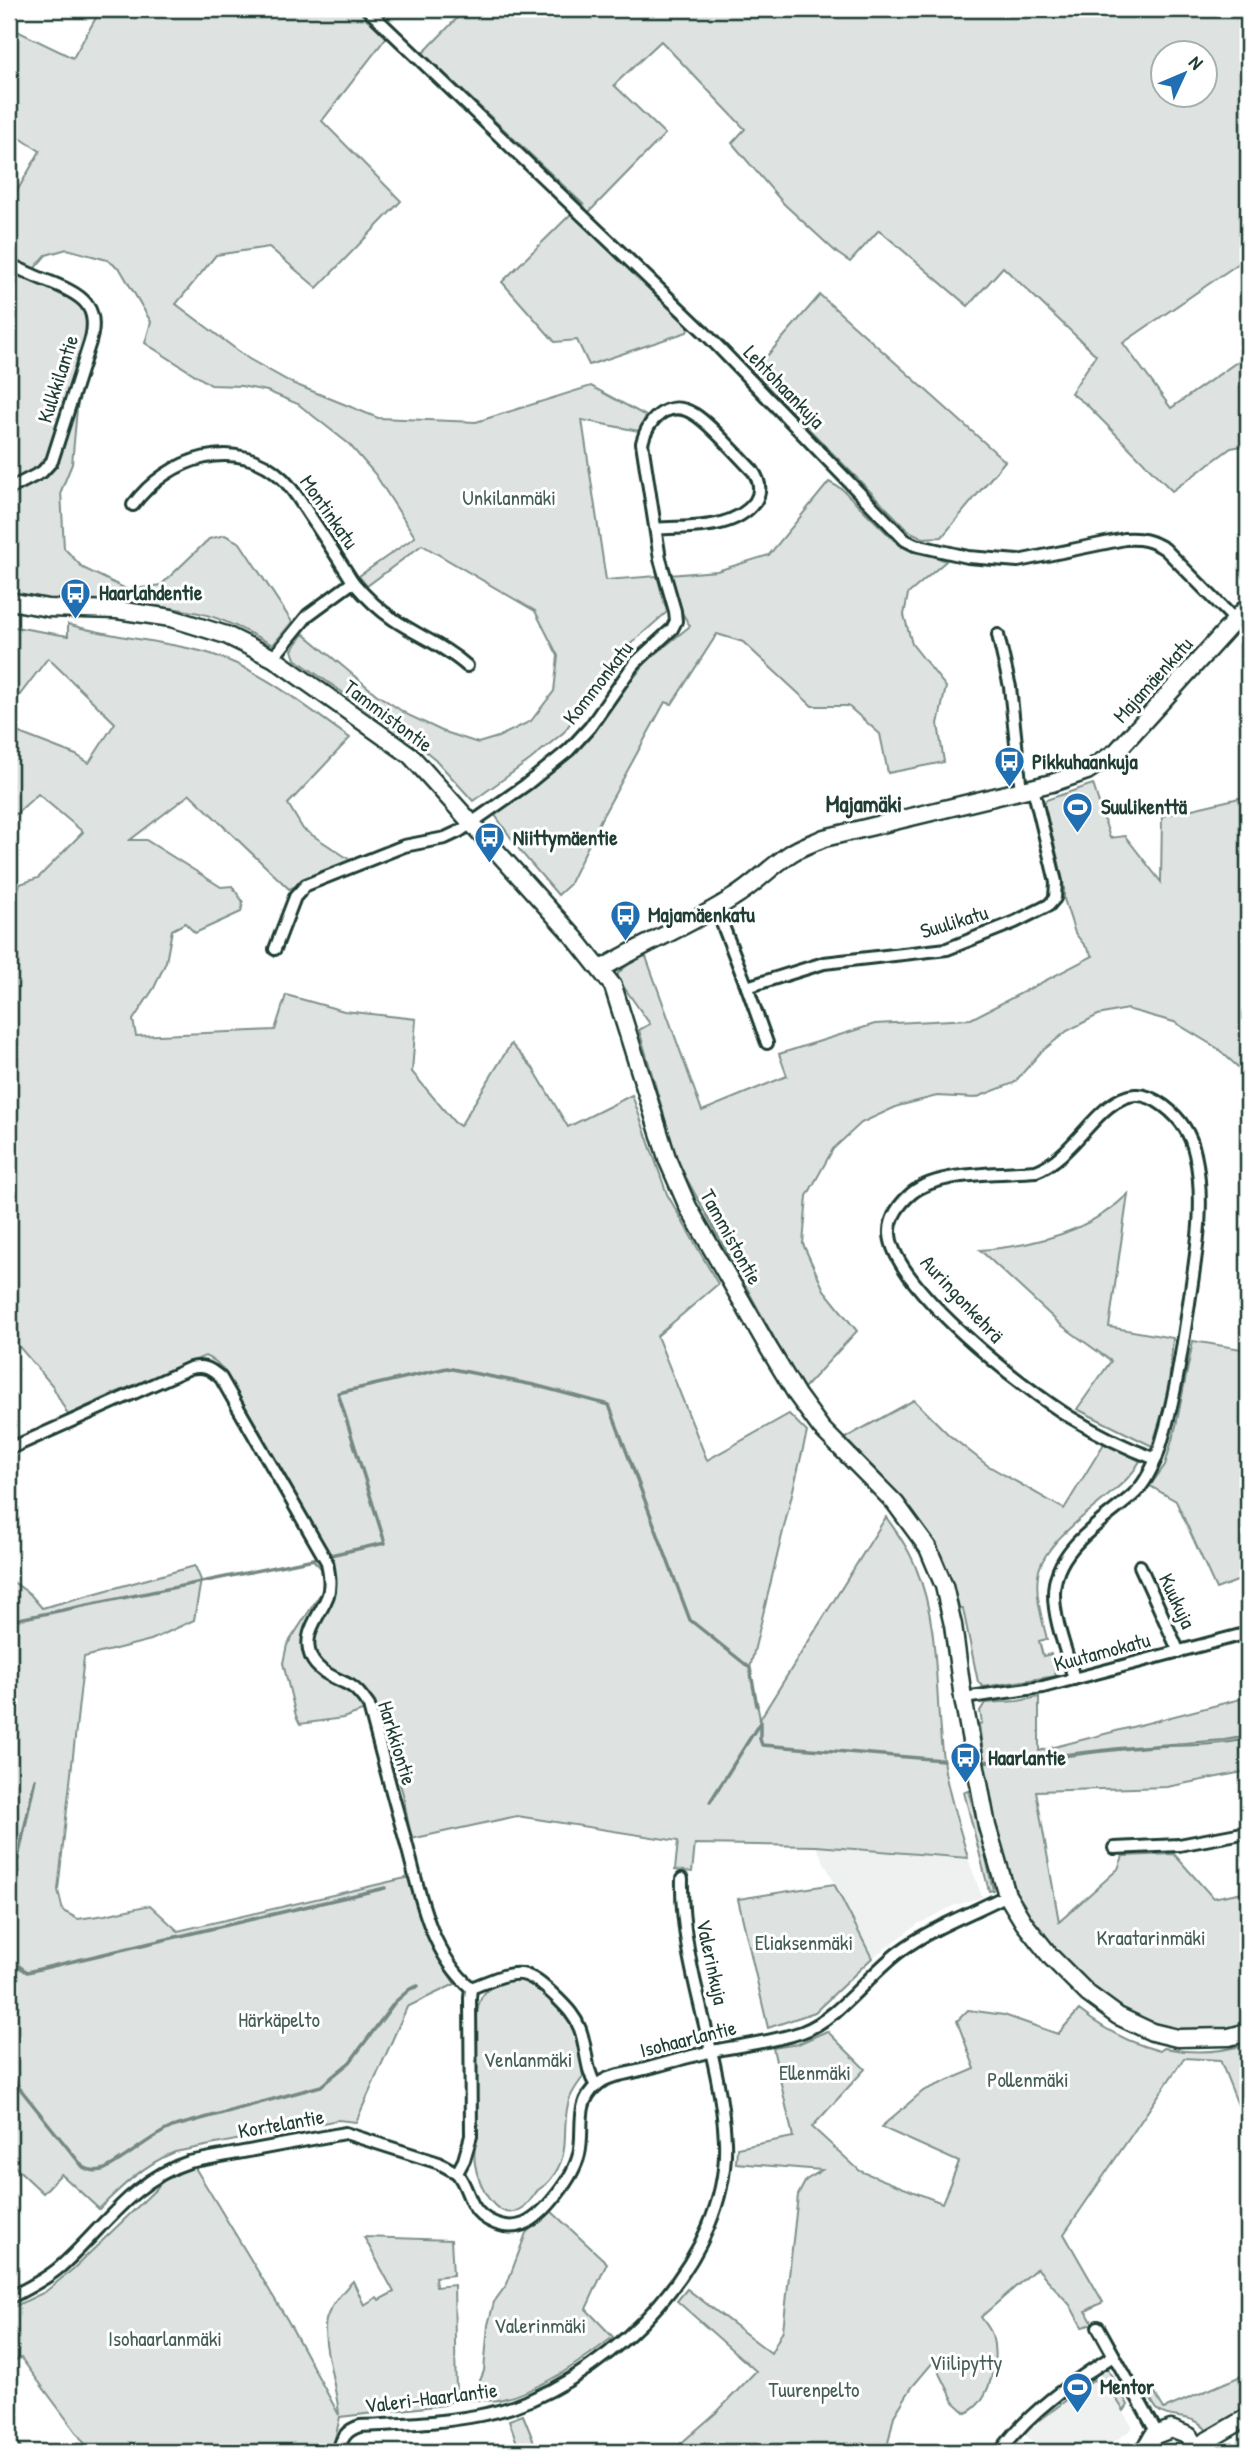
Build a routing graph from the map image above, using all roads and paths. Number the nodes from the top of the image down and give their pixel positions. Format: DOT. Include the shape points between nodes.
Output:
graph roads {
  1 [pos="367,9"];
  2 [pos="9,264"];
  3 [pos="9,489"];
  4 [pos="133,505"];
  5 [pos="656,529"];
  6 [pos="354,582"];
  7 [pos="9,601"];
  8 [pos="1248,606"];
  9 [pos="1235,620"];
  10 [pos="998,635"];
  11 [pos="273,658"];
  12 [pos="467,666"];
  13 [pos="1027,790"];
  14 [pos="472,822"];
  15 [pos="716,908"];
  16 [pos="275,949"];
  17 [pos="601,969"];
  18 [pos="747,986"];
  19 [pos="767,1043"];
  20 [pos="9,1449"];
  21 [pos="1156,1459"];
  22 [pos="1140,1566"];
  23 [pos="1248,1633"];
  24 [pos="1179,1652"];
  25 [pos="1074,1679"];
  26 [pos="963,1698"];
  27 [pos="1248,1832"];
  28 [pos="1114,1848"];
  29 [pos="682,1879"];
  30 [pos="1007,1895"];
  31 [pos="471,1988"];
  32 [pos="1248,2032"];
  33 [pos="712,2051"];
  34 [pos="596,2086"];
  35 [pos="457,2173"];
  36 [pos="9,2298"];
  37 [pos="1098,2327"];
  38 [pos="1113,2356"];
  39 [pos="1248,2417"];
  40 [pos="1157,2433"];
  41 [pos="9,2441"];
  42 [pos="1197,2450"];
  43 [pos="15,2452"];
  44 [pos="338,2452"];
  45 [pos="1000,2452"];
  46 [pos="1144,2452"];
  1 -- 9 [label="street, Lehtohaankuja" via="705,332 905,540 968,557 1018,561 1142,538 1165,549"];
  2 -- 3 [label="street, Kulkkilantie" via="78,295 89,306 93,321 51,461 42,472"];
  4 -- 6 [label="street, Montinkatu" via="169,471 191,460 222,455 255,461 290,486"];
  5 -- 5 [label="street, Kommonkatu" via="642,443 647,426 657,415 682,409 696,415 753,471 760,483 759,495 744,513 729,521"];
  5 -- 14 [label="street, Kommonkatu" via="675,611 672,629 634,664 569,750"];
  6 -- 11 [label="street, Montinkatu" via="308,615"];
  6 -- 12 [label="street" via="393,619 452,652"];
  7 -- 11 [label="street, Tammistontie" via="171,618 226,635"];
  8 -- 9 [label="street, Majamäenkatu"];
  9 -- 13 [label="street, Majamäenkatu" via="1116,752 1074,777"];
  10 -- 13 [label="street"];
  11 -- 14 [label="street, Tammistontie" via="410,755"];
  13 -- 15 [label="street, Majamäenkatu" via="824,838 792,853"];
  13 -- 18 [label="street, Suulikatu" via="1056,882 1055,898 1049,905 947,949 824,963"];
  14 -- 16 [label="street" via="444,838 404,846 306,885 295,897"];
  14 -- 17 [label="street, Tammistontie"];
  15 -- 17 [label="street, Majamäenkatu"];
  15 -- 18 [label="street"];
  17 -- 26 [label="street, Tammistontie" via="618,998 667,1161 708,1243 803,1403 895,1503 928,1548 944,1586"];
  18 -- 19 [label="street"];
  20 -- 31 [label="street, Harkkiontie" via="190,1368 202,1365 221,1378 327,1562 328,1594 311,1627 311,1657 323,1671 352,1687 369,1706 429,1925 459,1978"];
  21 -- 21 [label="street, Auringonkehrä" via="1180,1364 1196,1259 1199,1187 1195,1153 1183,1123 1161,1103 1135,1094 1104,1110 1068,1151 1047,1167 956,1177 913,1192 895,1213 890,1236 899,1259 926,1295 1005,1371 1071,1418"];
  21 -- 25 [label="street, Auringonkehrä" via="1133,1495 1068,1553 1055,1581 1056,1613"];
  22 -- 24 [label="street, Kuukuja"];
  23 -- 24 [label="street, Kuutamokatu"];
  24 -- 25 [label="street, Kuutamokatu"];
  25 -- 26 [label="street, Kuutamokatu" via="1031,1690"];
  26 -- 30 [label="street, Tammistontie" via="979,1792"];
  27 -- 28 [label="street" via="1179,1845"];
  29 -- 33 [label="street, Valerinkuja" via="685,1937"];
  30 -- 32 [label="street, Tammistontie" via="1051,1957 1118,2016 1177,2038"];
  30 -- 33 [label="street, Isohaarlantie" via="915,1941 817,2025 792,2035"];
  31 -- 34 [label="street" via="508,1974 533,1976 576,2020 589,2075"];
  31 -- 35 [label="street" via="471,2136"];
  33 -- 34 [label="street, Isohaarlantie" via="607,2079"];
  33 -- 44 [label="street, Valeri-Haarlantie" via="724,2126 723,2173 704,2238 671,2290 595,2364 536,2397 480,2415 360,2426 347,2433"];
  34 -- 35 [label="street" via="584,2098 579,2154 571,2173 545,2207 525,2223 501,2225 486,2218 472,2204"];
  35 -- 36 [label="street, Kortelantie" via="345,2133 189,2162 140,2188 60,2267"];
  37 -- 38 [label="street"];
  38 -- 40 [label="street"];
  38 -- 45 [label="street" via="1042,2406"];
  39 -- 42 [label="street"];
  40 -- 42 [label="street" via="1178,2430 1189,2436"];
  40 -- 46 [label="street"];
  41 -- 43 [label="street"];
}
